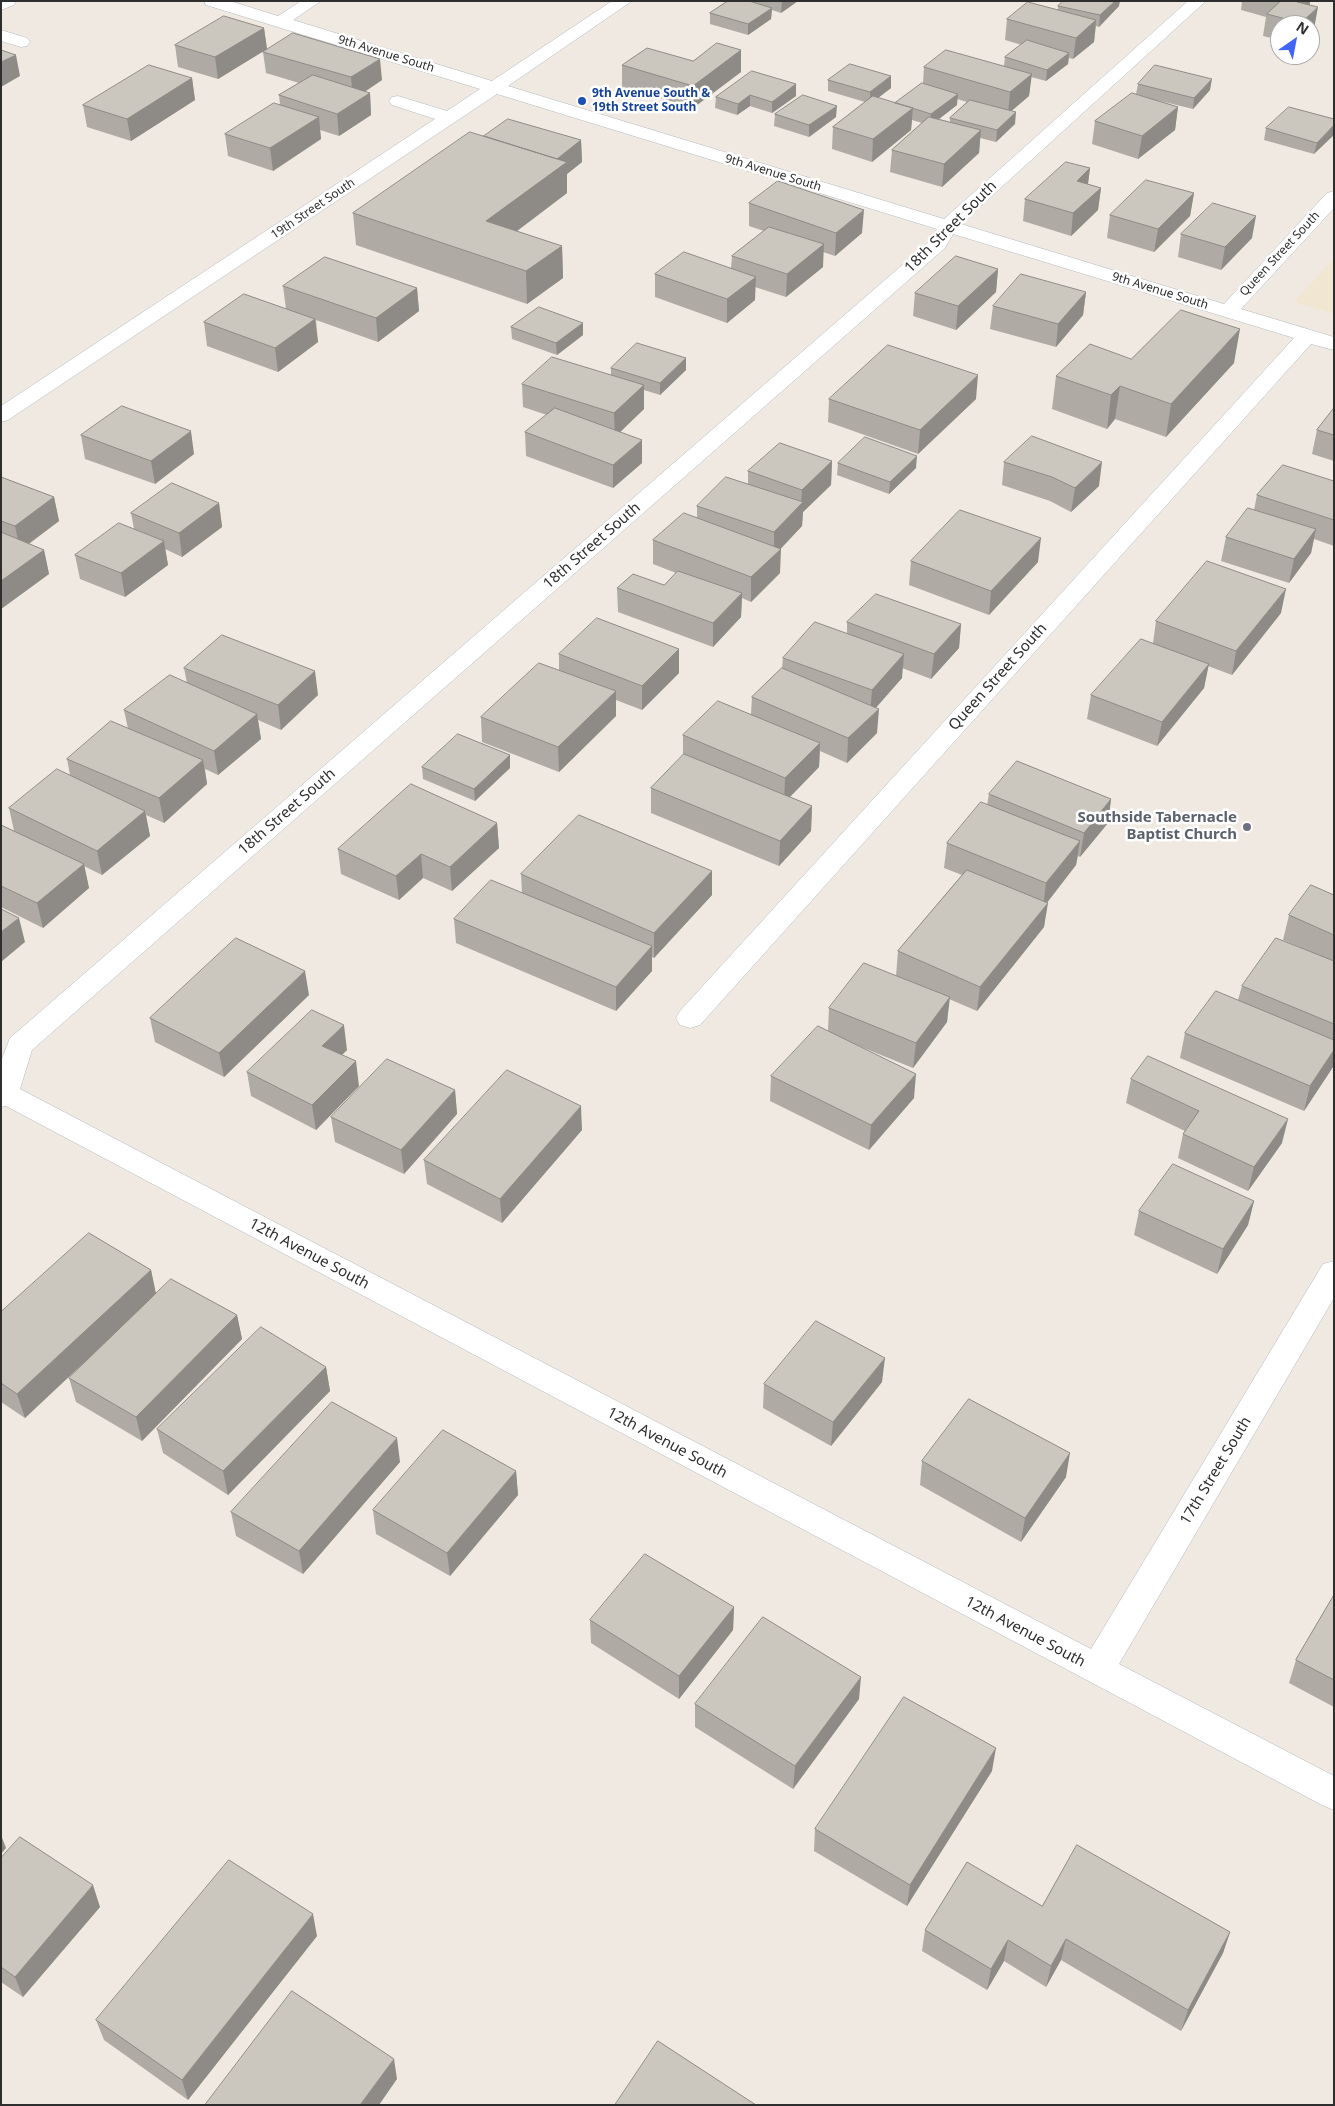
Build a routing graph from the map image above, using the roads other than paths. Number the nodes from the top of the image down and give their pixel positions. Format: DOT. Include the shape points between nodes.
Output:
graph roads {
  1 [pos="8,1"];
  2 [pos="212,1"];
  3 [pos="313,1"];
  4 [pos="624,1"];
  5 [pos="1198,1"];
  6 [pos="1,5"];
  7 [pos="280,22"];
  8 [pos="1,35"];
  9 [pos="21,42"];
  10 [pos="495,87"];
  11 [pos="398,101"];
  12 [pos="449,118"];
  13 [pos="1334,197"];
  14 [pos="947,227"];
  15 [pos="1227,312"];
  16 [pos="1307,336"];
  17 [pos="1334,344"];
  18 [pos="1,416"];
  19 [pos="690,1018"];
  20 [pos="2,1094"];
  21 [pos="1334,1272"];
  22 [pos="1097,1670"];
  23 [pos="1334,1794"];
  1 -- 6 [label="street"];
  2 -- 7 [label="street, 9th Avenue South"];
  3 -- 7 [label="street"];
  4 -- 10 [label="street, 19th Street South"];
  5 -- 14 [label="street, 18th Street South"];
  7 -- 10 [label="street, 9th Avenue South"];
  8 -- 9 [label="street"];
  10 -- 12 [label="street, 19th Street South"];
  10 -- 14 [label="street, 9th Avenue South"];
  11 -- 12 [label="street"];
  12 -- 18 [label="street, 19th Street South"];
  13 -- 15 [label="street, Queen Street South"];
  14 -- 15 [label="street, 9th Avenue South"];
  14 -- 20 [label="street, 18th Street South" via="938,244 20,1045"];
  15 -- 16 [label="street, 9th Avenue South"];
  16 -- 17 [label="street, 9th Avenue South"];
  16 -- 19 [label="street, Queen Street South"];
  20 -- 22 [label="street, 12th Avenue South"];
  21 -- 22 [label="street, 17th Street South"];
  22 -- 23 [label="street, 12th Avenue South"];
}
